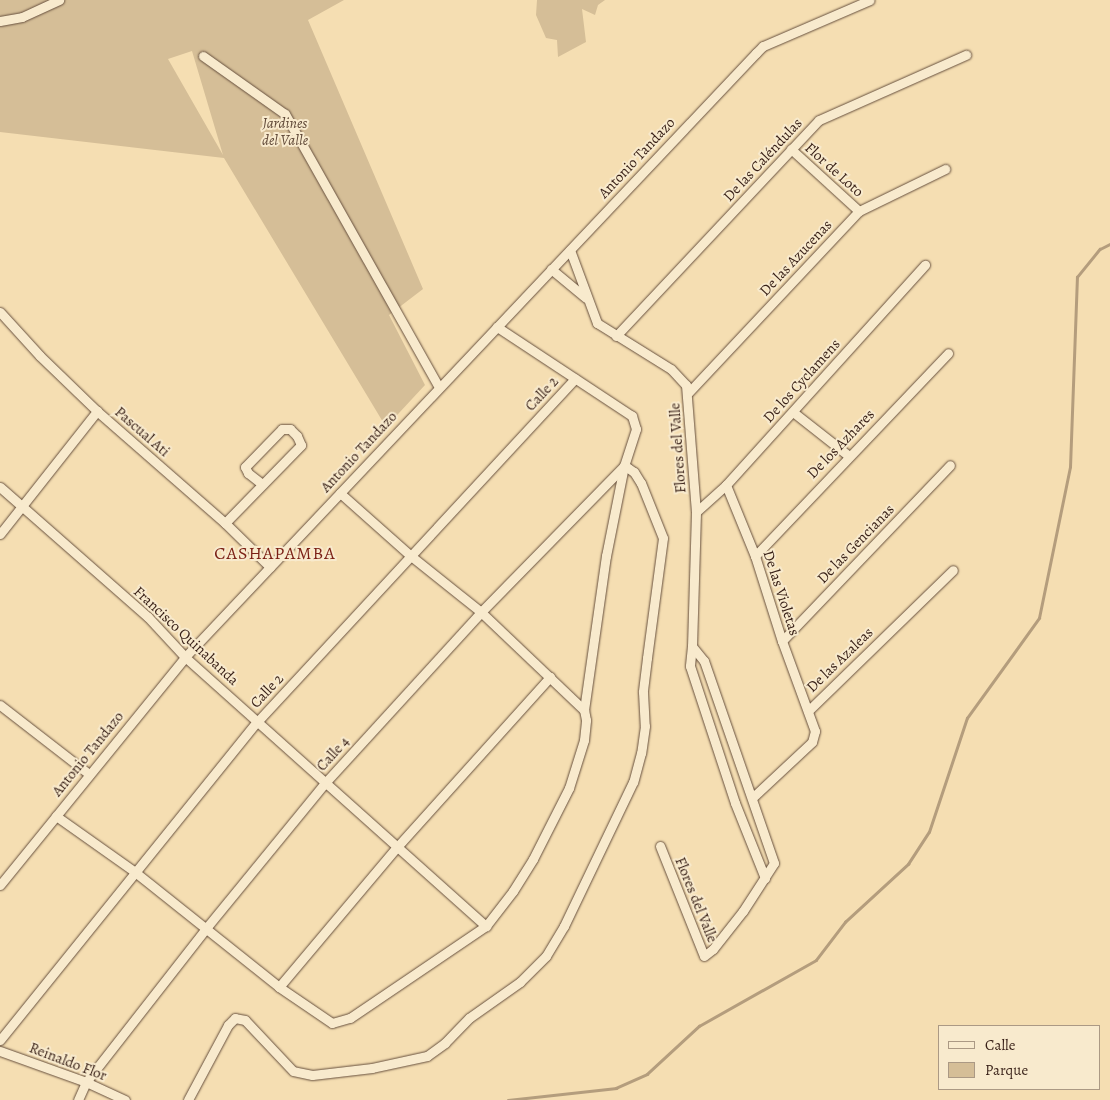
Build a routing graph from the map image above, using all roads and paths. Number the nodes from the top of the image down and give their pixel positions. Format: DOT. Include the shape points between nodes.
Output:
graph roads {
  1 [pos="59,0"];
  2 [pos="870,0"];
  3 [pos="0,21"];
  4 [pos="966,54"];
  5 [pos="203,56"];
  6 [pos="791,149"];
  7 [pos="945,170"];
  8 [pos="859,211"];
  9 [pos="570,250"];
  10 [pos="925,265"];
  11 [pos="551,270"];
  12 [pos="586,298"];
  13 [pos="0,312"];
  14 [pos="496,327"];
  15 [pos="616,336"];
  16 [pos="948,353"];
  17 [pos="575,378"];
  18 [pos="439,387"];
  19 [pos="688,393"];
  20 [pos="97,411"];
  21 [pos="793,412"];
  22 [pos="848,456"];
  23 [pos="950,465"];
  24 [pos="624,466"];
  25 [pos="262,484"];
  26 [pos="726,485"];
  27 [pos="0,487"];
  28 [pos="340,493"];
  29 [pos="22,506"];
  30 [pos="696,512"];
  31 [pos="225,523"];
  32 [pos="0,534"];
  33 [pos="411,556"];
  34 [pos="755,556"];
  35 [pos="270,567"];
  36 [pos="953,570"];
  37 [pos="481,612"];
  38 [pos="782,642"];
  39 [pos="692,646"];
  40 [pos="185,657"];
  41 [pos="550,677"];
  42 [pos="0,705"];
  43 [pos="584,710"];
  44 [pos="808,711"];
  45 [pos="257,722"];
  46 [pos="89,774"];
  47 [pos="326,783"];
  48 [pos="752,798"];
  49 [pos="56,816"];
  50 [pos="660,846"];
  51 [pos="397,847"];
  52 [pos="135,872"];
  53 [pos="765,878"];
  54 [pos="0,885"];
  55 [pos="486,926"];
  56 [pos="207,928"];
  57 [pos="279,988"];
  58 [pos="0,1040"];
  59 [pos="0,1051"];
  60 [pos="86,1082"];
  61 [pos="78,1100"];
  62 [pos="126,1100"];
  63 [pos="188,1100"];
  1 -- 3 [label="street" via="22,17"];
  2 -- 9 [label="street, Antonio Tandazo" via="763,46"];
  4 -- 6 [label="street, De las Caléndulas" via="822,118"];
  5 -- 18 [label="street" via="285,114"];
  6 -- 8 [label="street, Flor de Loto"];
  6 -- 15 [label="street, De las Caléndulas"];
  7 -- 8 [label="street, De las Azucenas"];
  8 -- 19 [label="street, De las Azucenas"];
  9 -- 11 [label="street, Antonio Tandazo"];
  9 -- 12 [label="street, Flores del Valle"];
  10 -- 21 [label="street, De los Cyclamens"];
  11 -- 12 [label="street, Flores del Valle"];
  11 -- 14 [label="street, Antonio Tandazo"];
  12 -- 15 [label="street, Flores del Valle" via="597,323"];
  13 -- 20 [label="street, Pascual Ati"];
  14 -- 17 [label="street"];
  14 -- 18 [label="street, Antonio Tandazo"];
  15 -- 19 [label="street, Flores del Valle" via="671,369 682,378"];
  16 -- 22 [label="street, De los Azhares"];
  17 -- 24 [label="street" via="632,416 636,429"];
  17 -- 33 [label="street, Calle 2"];
  18 -- 28 [label="street, Antonio Tandazo"];
  19 -- 30 [label="street, Flores del Valle"];
  20 -- 29 [label="street"];
  20 -- 31 [label="street, Pascual Ati"];
  21 -- 22 [label="street"];
  21 -- 26 [label="street, De los Cyclamens"];
  22 -- 34 [label="street, De los Azhares"];
  23 -- 38 [label="street, De las Gencianas"];
  24 -- 37 [label="street, Calle 4"];
  24 -- 43 [label="street" via="606,556"];
  24 -- 63 [label="street" via="634,472 640,483 663,538 647,658 641,753 633,782 564,926 546,956 520,982 469,1018 427,1056 372,1068 312,1075 293,1072 245,1020 235,1018 228,1025"];
  25 -- 25 [label="street" via="245,467 282,428 290,429 301,445"];
  25 -- 31 [label="street"];
  26 -- 30 [label="street, De los Cyclamens"];
  26 -- 34 [label="street, De las Violetas"];
  27 -- 29 [label="street, Francisco Quinabanda"];
  28 -- 33 [label="street"];
  28 -- 35 [label="street, Antonio Tandazo"];
  29 -- 32 [label="street"];
  29 -- 40 [label="street, Francisco Quinabanda" via="148,617"];
  30 -- 39 [label="street, Flores del Valle"];
  31 -- 35 [label="street, Pascual Ati"];
  33 -- 37 [label="street"];
  33 -- 45 [label="street, Calle 2"];
  34 -- 38 [label="street, De las Violetas"];
  35 -- 40 [label="street, Antonio Tandazo"];
  36 -- 44 [label="street, De las Azaleas"];
  37 -- 41 [label="street"];
  37 -- 47 [label="street, Calle 4"];
  38 -- 44 [label="street, De las Violetas"];
  39 -- 48 [label="street, Flores del Valle" via="704,662"];
  39 -- 53 [label="street, Flores del Valle" via="690,666 735,803"];
  40 -- 45 [label="street, Francisco Quinabanda"];
  40 -- 46 [label="street, Antonio Tandazo"];
  41 -- 43 [label="street"];
  41 -- 51 [label="street"];
  42 -- 46 [label="street"];
  43 -- 55 [label="street" via="584,740 569,788 533,859"];
  44 -- 48 [label="street, De las Azaleas" via="815,731 814,739"];
  45 -- 47 [label="street, Francisco Quinabanda"];
  45 -- 52 [label="street, Calle 2"];
  46 -- 49 [label="street, Antonio Tandazo"];
  47 -- 51 [label="street, Francisco Quinabanda"];
  47 -- 56 [label="street, Calle 4"];
  48 -- 53 [label="street, Flores del Valle" via="774,861"];
  49 -- 52 [label="street"];
  49 -- 54 [label="street, Antonio Tandazo"];
  50 -- 53 [label="street, Flores del Valle" via="704,956 713,949"];
  51 -- 55 [label="street, Francisco Quinabanda"];
  51 -- 57 [label="street"];
  52 -- 56 [label="street"];
  52 -- 58 [label="street, Calle 2"];
  55 -- 57 [label="street" via="340,1023 328,1021"];
  56 -- 57 [label="street"];
  56 -- 60 [label="street, Calle 4"];
  59 -- 60 [label="street, Reinaldo Flor"];
  60 -- 61 [label="street, Calle 4"];
  60 -- 62 [label="street, Reinaldo Flor"];
}
